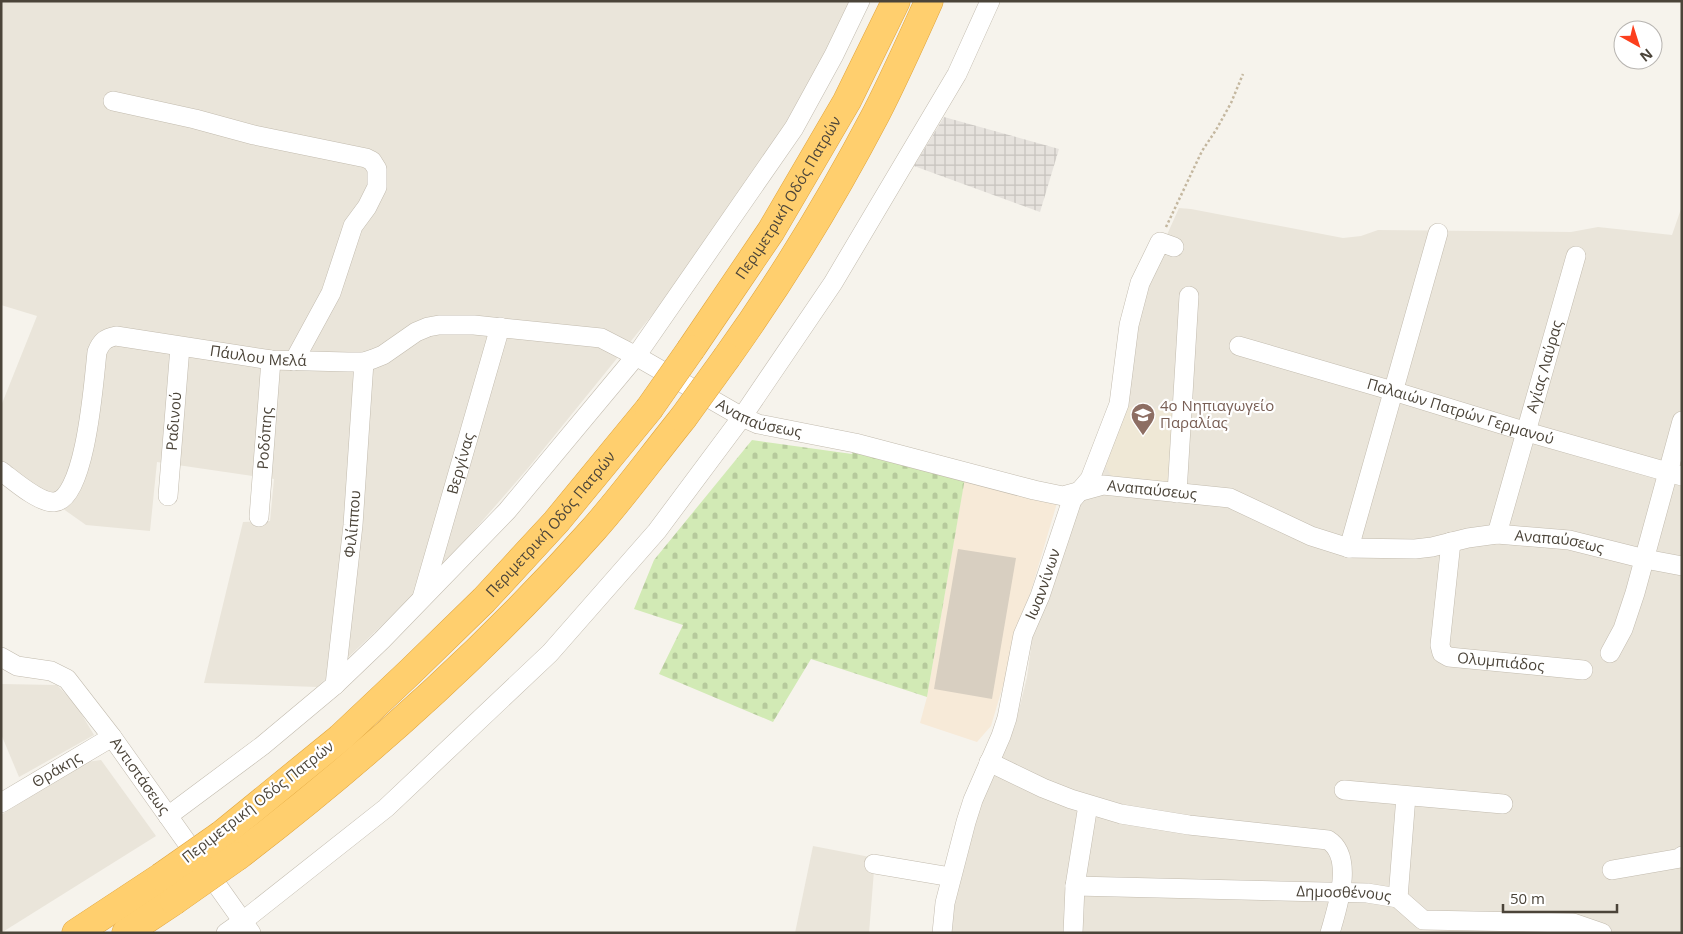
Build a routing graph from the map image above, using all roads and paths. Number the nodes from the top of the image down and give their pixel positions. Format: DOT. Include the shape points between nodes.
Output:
graph roads {
  1 [pos="860,1"];
  2 [pos="896,1"];
  3 [pos="929,1"];
  4 [pos="990,1"];
  5 [pos="1242,74"];
  6 [pos="113,101"];
  7 [pos="1438,233"];
  8 [pos="1167,244"];
  9 [pos="1576,256"];
  10 [pos="1189,296"];
  11 [pos="500,328"];
  12 [pos="1239,346"];
  13 [pos="180,347"];
  14 [pos="636,356"];
  15 [pos="271,360"];
  16 [pos="294,361"];
  17 [pos="364,362"];
  18 [pos="1393,391"];
  19 [pos="742,418"];
  20 [pos="1682,421"];
  21 [pos="1526,432"];
  22 [pos="1,471"];
  23 [pos="1675,475"];
  24 [pos="1080,491"];
  25 [pos="1178,493"];
  26 [pos="168,496"];
  27 [pos="259,517"];
  28 [pos="1496,534"];
  29 [pos="1451,542"];
  30 [pos="1349,548"];
  31 [pos="1645,559"];
  32 [pos="1682,566"];
  33 [pos="421,601"];
  34 [pos="1610,653"];
  35 [pos="1,657"];
  36 [pos="1583,670"];
  37 [pos="335,686"];
  38 [pos="112,737"];
  39 [pos="989,762"];
  40 [pos="1344,790"];
  41 [pos="1406,796"];
  42 [pos="1,803"];
  43 [pos="1503,804"];
  44 [pos="1088,805"];
  45 [pos="168,816"];
  46 [pos="1682,856"];
  47 [pos="874,864"];
  48 [pos="1612,870"];
  49 [pos="951,877"];
  50 [pos="1075,886"];
  51 [pos="1341,892"];
  52 [pos="1398,898"];
  53 [pos="247,927"];
  54 [pos="1460,927"];
  55 [pos="1524,928"];
  56 [pos="76,933"];
  57 [pos="126,933"];
  58 [pos="226,933"];
  59 [pos="942,933"];
  60 [pos="1073,933"];
  61 [pos="1330,933"];
  62 [pos="1602,933"];
  1 -- 14 [label="street" via="794,128"];
  2 -- 56 [label="highway, Περιμετρική Οδός Πατρών, bridge" via="847,100 730,294 649,409 556,522 477,606 340,738 220,835"];
  3 -- 57 [label="highway, Περιμετρική Οδός Πατρών, bridge" via="876,114 792,259 728,357 594,528 489,638 356,762 238,856"];
  4 -- 19 [label="street" via="957,74 843,266"];
  5 -- 8 [label="path" via="1231,103 1202,151"];
  6 -- 16 [label="street" via="366,158 375,164 377,187 353,226 331,292"];
  7 -- 18 [label="street"];
  8 -- 24 [label="street, Ιωαννίνων" via="1140,283 1129,325 1119,404 1090,479"];
  9 -- 21 [label="street, Αγίας Λαύρας"];
  10 -- 25 [label="street"];
  11 -- 14 [label="street, Πάυλου Μελά" via="601,338"];
  11 -- 17 [label="street, Πάυλου Μελά" via="474,325 428,327 383,355"];
  11 -- 33 [label="street, Βεργίνας"];
  12 -- 18 [label="street, Παλαιών Πατρών Γερμανού"];
  13 -- 15 [label="street, Πάυλου Μελά"];
  13 -- 22 [label="street, Πάυλου Μελά" via="116,336 101,344 97,352 90,422 75,479 66,496 47,501"];
  13 -- 26 [label="street, Ραδινού"];
  14 -- 19 [label="street, Αναπαύσεως"];
  14 -- 33 [label="street" via="507,512"];
  15 -- 16 [label="street, Πάυλου Μελά"];
  15 -- 27 [label="street, Ροδόπης"];
  16 -- 17 [label="street, Πάυλου Μελά"];
  17 -- 37 [label="street, Φιλίππου" via="353,525"];
  18 -- 21 [label="street, Παλαιών Πατρών Γερμανού"];
  18 -- 30 [label="street"];
  19 -- 24 [label="street, Αναπαύσεως" via="855,443 1034,490 1063,496"];
  19 -- 53 [label="street" via="657,531 550,653 386,808"];
  20 -- 23 [label="street"];
  21 -- 23 [label="street, Παλαιών Πατρών Γερμανού"];
  21 -- 28 [label="street, Αγίας Λαύρας"];
  23 -- 31 [label="street"];
  24 -- 25 [label="street, Αναπαύσεως" via="1104,485"];
  24 -- 39 [label="street, Ιωαννίνων" via="1072,500 1040,596 1023,635 1007,718"];
  25 -- 30 [label="street, Αναπαύσεως" via="1230,498 1311,536"];
  28 -- 29 [label="street, Αναπαύσεως"];
  28 -- 31 [label="street, Αναπαύσεως" via="1569,540"];
  29 -- 30 [label="street, Αναπαύσεως" via="1416,549"];
  29 -- 36 [label="street, Ολυμπιάδος" via="1440,645 1442,653 1448,657"];
  31 -- 32 [label="street, Αναπαύσεως"];
  31 -- 34 [label="street" via="1623,629"];
  33 -- 37 [label="street"];
  35 -- 38 [label="street, Αντιστάσεως" via="17,666 51,671 67,679"];
  37 -- 45 [label="street" via="262,746"];
  38 -- 42 [label="street, Θράκης"];
  38 -- 45 [label="street, Αντιστάσεως"];
  39 -- 44 [label="street"];
  39 -- 49 [label="street, Ιωαννίνων" via="966,822"];
  40 -- 41 [label="street"];
  41 -- 43 [label="street"];
  41 -- 52 [label="street"];
  44 -- 50 [label="street"];
  44 -- 51 [label="street" via="1149,820 1325,839 1337,848"];
  45 -- 53 [label="street, Αντιστάσεως"];
  46 -- 48 [label="street"];
  47 -- 49 [label="street"];
  49 -- 59 [label="street, Ιωαννίνων"];
  50 -- 51 [label="street, Δημοσθένους"];
  50 -- 60 [label="street"];
  51 -- 52 [label="street, Δημοσθένους"];
  51 -- 61 [label="street"];
  52 -- 54 [label="street, Δημοσθένους" via="1423,920"];
  53 -- 58 [label="street"];
  54 -- 55 [label="street, Δημοσθένους"];
  55 -- 62 [label="street, Δημοσθένους" via="1574,923"];
}
